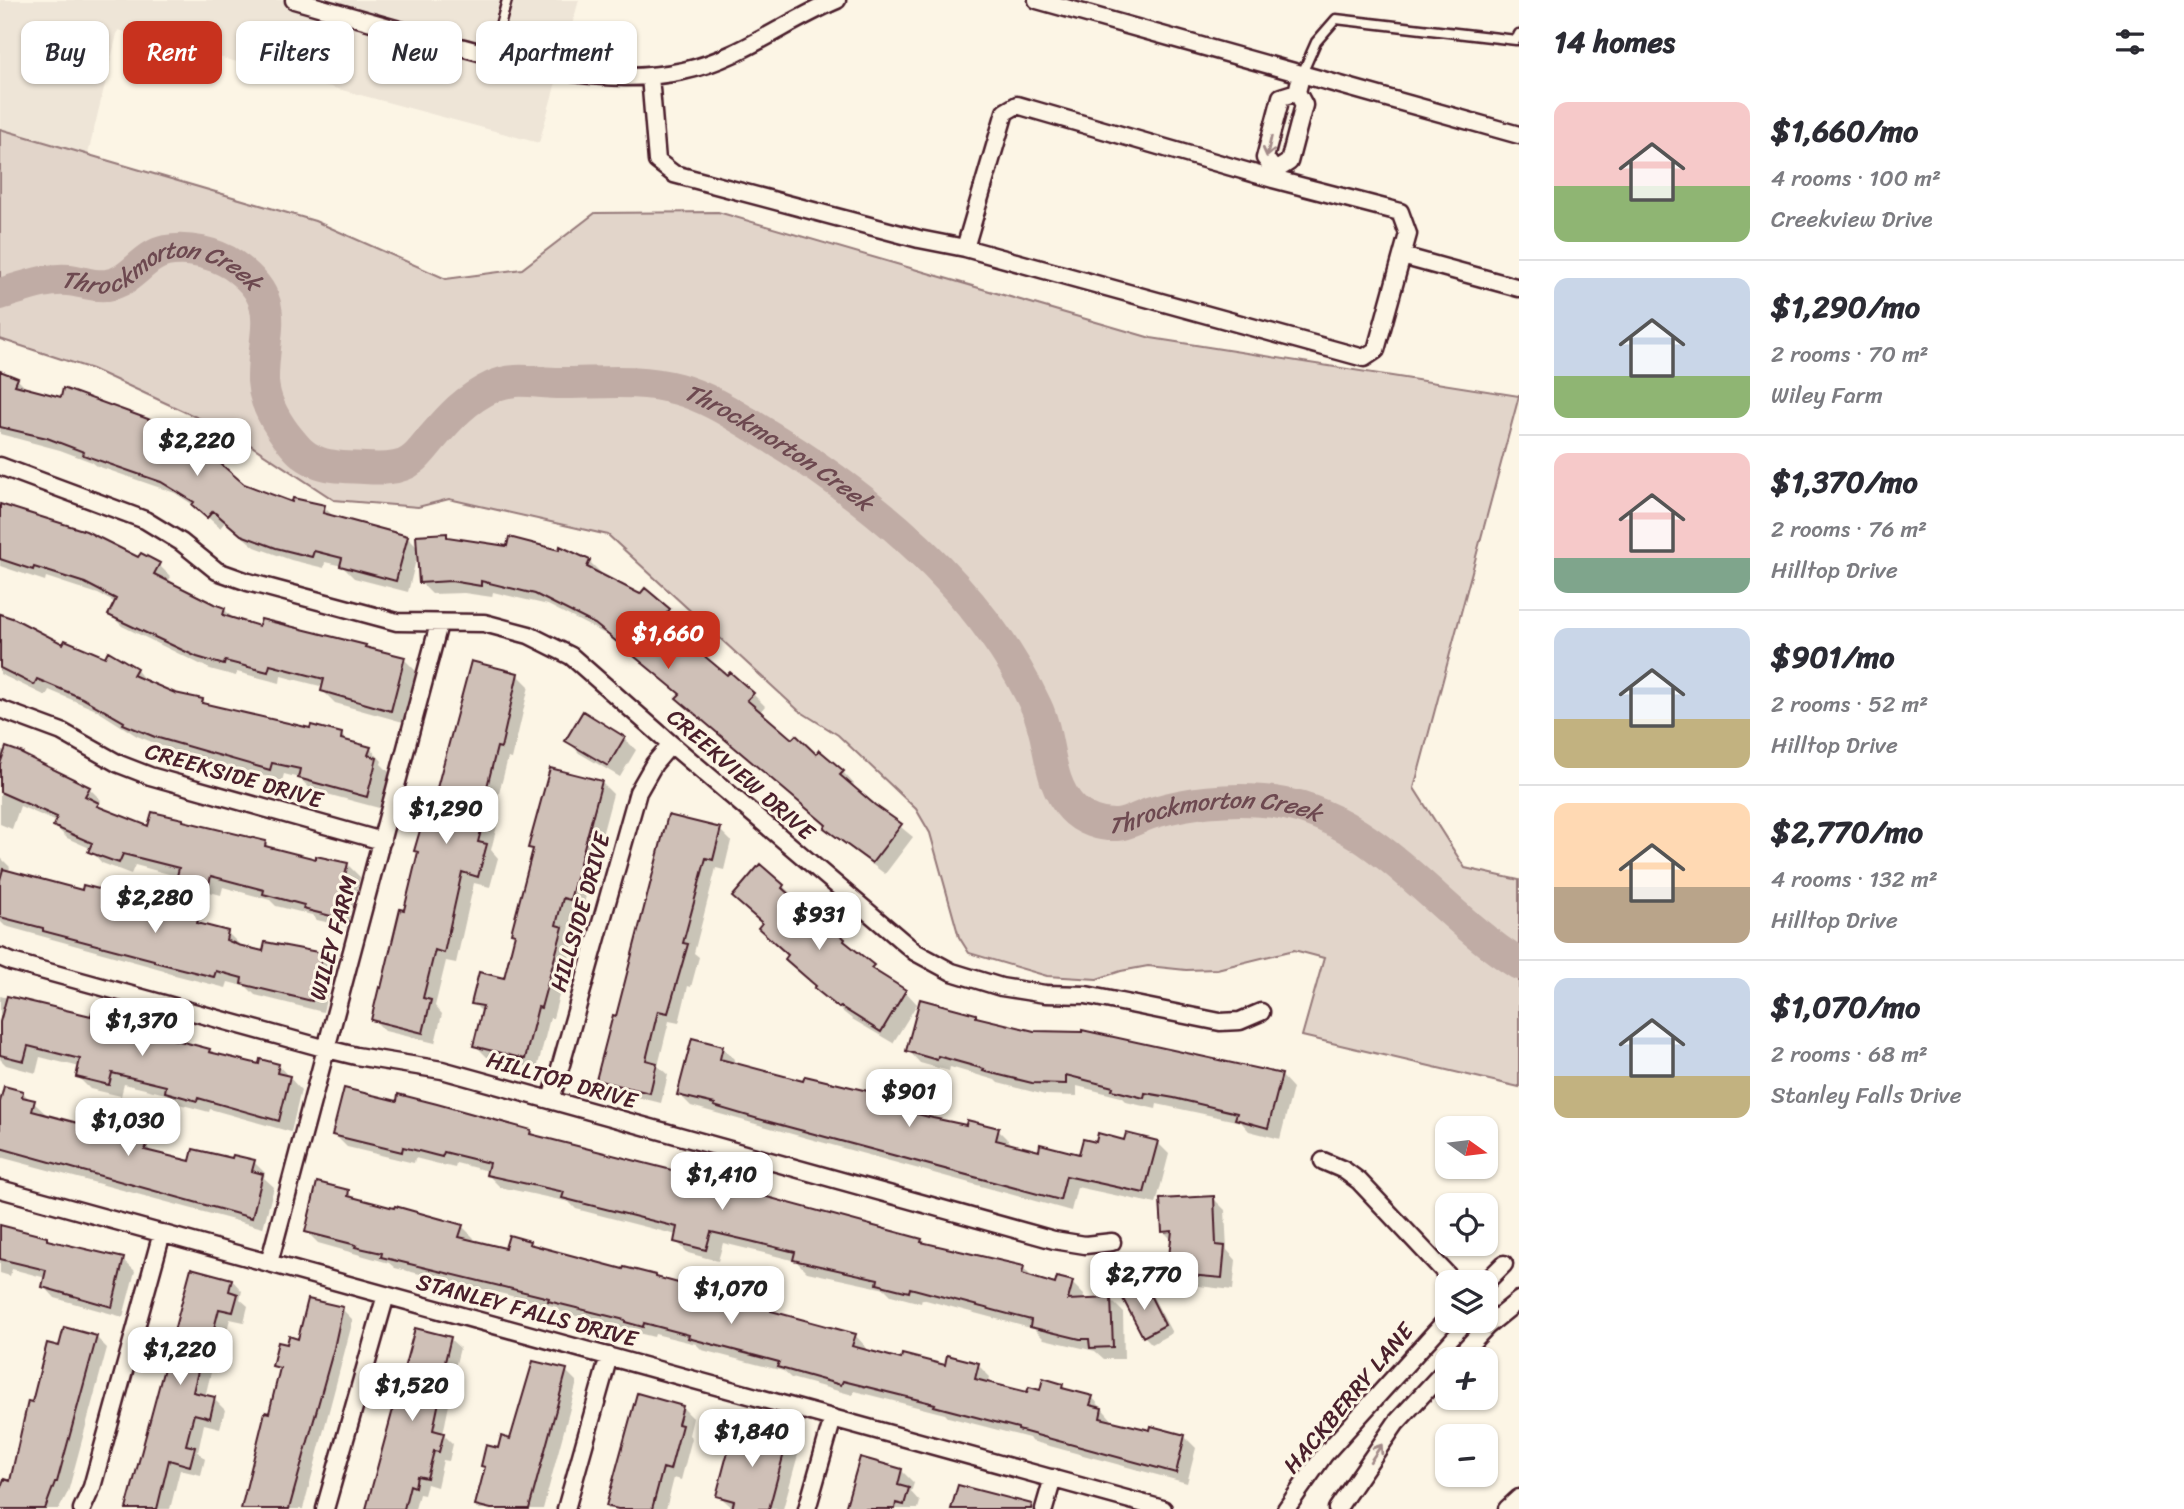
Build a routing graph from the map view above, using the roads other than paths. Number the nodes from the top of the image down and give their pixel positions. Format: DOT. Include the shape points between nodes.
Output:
graph roads {
  1 [pos="294,0"];
  2 [pos="507,0"];
  3 [pos="837,0"];
  4 [pos="1037,0"];
  5 [pos="501,21"];
  6 [pos="1518,38"];
  7 [pos="476,51"];
  8 [pos="650,76"];
  9 [pos="1301,76"];
  10 [pos="637,77"];
  11 [pos="1297,92"];
  12 [pos="1519,135"];
  13 [pos="1274,175"];
  14 [pos="965,248"];
  15 [pos="1402,256"];
  16 [pos="1519,288"];
  17 [pos="0,466"];
  18 [pos="439,624"];
  19 [pos="0,709"];
  20 [pos="671,744"];
  21 [pos="382,841"];
  22 [pos="0,957"];
  23 [pos="1261,1012"];
  24 [pos="327,1049"];
  25 [pos="551,1100"];
  26 [pos="1323,1161"];
  27 [pos="0,1189"];
  28 [pos="162,1233"];
  29 [pos="1112,1242"];
  30 [pos="269,1263"];
  31 [pos="1504,1264"];
  32 [pos="1443,1270"];
  33 [pos="1498,1270"];
  34 [pos="386,1295"];
  35 [pos="1519,1300"];
  36 [pos="1498,1315"];
  37 [pos="1435,1332"];
  38 [pos="1478,1333"];
  39 [pos="1466,1347"];
  40 [pos="609,1356"];
  41 [pos="1435,1381"];
  42 [pos="833,1418"];
  43 [pos="1053,1478"];
  44 [pos="1519,1498"];
  45 [pos="82,1509"];
  46 [pos="325,1509"];
  47 [pos="566,1509"];
  48 [pos="807,1509"];
  49 [pos="1044,1509"];
  50 [pos="1163,1509"];
  51 [pos="1286,1509"];
  52 [pos="1337,1509"];
  53 [pos="1507,1509"];
  1 -- 7 [label="street"];
  2 -- 5 [label="lane"];
  3 -- 8 [label="street" via="717,60"];
  4 -- 9 [label="street"];
  6 -- 9 [label="lane" via="1336,19 1316,42"];
  8 -- 10 [label="street"];
  8 -- 14 [label="street" via="657,160 674,174"];
  9 -- 11 [label="street"];
  9 -- 12 [label="street"];
  11 -- 13 [label="street" via="1304,105 1289,162"];
  11 -- 13 [label="street, one-way" via="1281,97 1265,158"];
  13 -- 14 [label="street" via="1017,105 1004,111"];
  13 -- 15 [label="street" via="1400,212 1408,234"];
  14 -- 15 [label="street" via="1364,358 1376,350"];
  15 -- 16 [label="street"];
  17 -- 18 [label="street, CREEKVIEW DRIVE" via="145,520 217,571 397,622"];
  18 -- 20 [label="street, CREEKVIEW DRIVE" via="484,623 529,635 572,656"];
  18 -- 21 [label="street, WILEY FARM"];
  19 -- 21 [label="street, CREEKSIDE DRIVE" via="62,732 150,776"];
  20 -- 23 [label="street, CREEKVIEW DRIVE" via="915,952 952,972 1001,987 1086,996 1220,1022 1240,1021"];
  20 -- 25 [label="street, HILLSIDE DRIVE" via="638,793"];
  21 -- 24 [label="street, WILEY FARM"];
  22 -- 24 [label="street, HILLTOP DRIVE"];
  24 -- 25 [label="street, HILLTOP DRIVE" via="442,1070"];
  24 -- 30 [label="street, WILEY FARM"];
  25 -- 29 [label="street, HILLTOP DRIVE" via="1054,1240 1085,1245"];
  26 -- 32 [label="street" via="1359,1181"];
  27 -- 28 [label="street, STANLEY FALLS DRIVE"];
  28 -- 30 [label="street, STANLEY FALLS DRIVE"];
  28 -- 45 [label="street"];
  30 -- 34 [label="street, STANLEY FALLS DRIVE"];
  31 -- 33 [label="street"];
  34 -- 40 [label="street, STANLEY FALLS DRIVE"];
  34 -- 46 [label="street"];
  35 -- 36 [label="street"];
  37 -- 51 [label="street, HACKBERRY LANE" via="1324,1455"];
  38 -- 39 [label="street"];
  40 -- 42 [label="street, STANLEY FALLS DRIVE"];
  40 -- 47 [label="street"];
  52 -- 41 [label="street, one-way" via="1396,1423"];
  42 -- 43 [label="street, STANLEY FALLS DRIVE"];
  42 -- 48 [label="street"];
  43 -- 49 [label="street"];
  43 -- 50 [label="street, STANLEY FALLS DRIVE"];
  44 -- 53 [label="street"];
}
